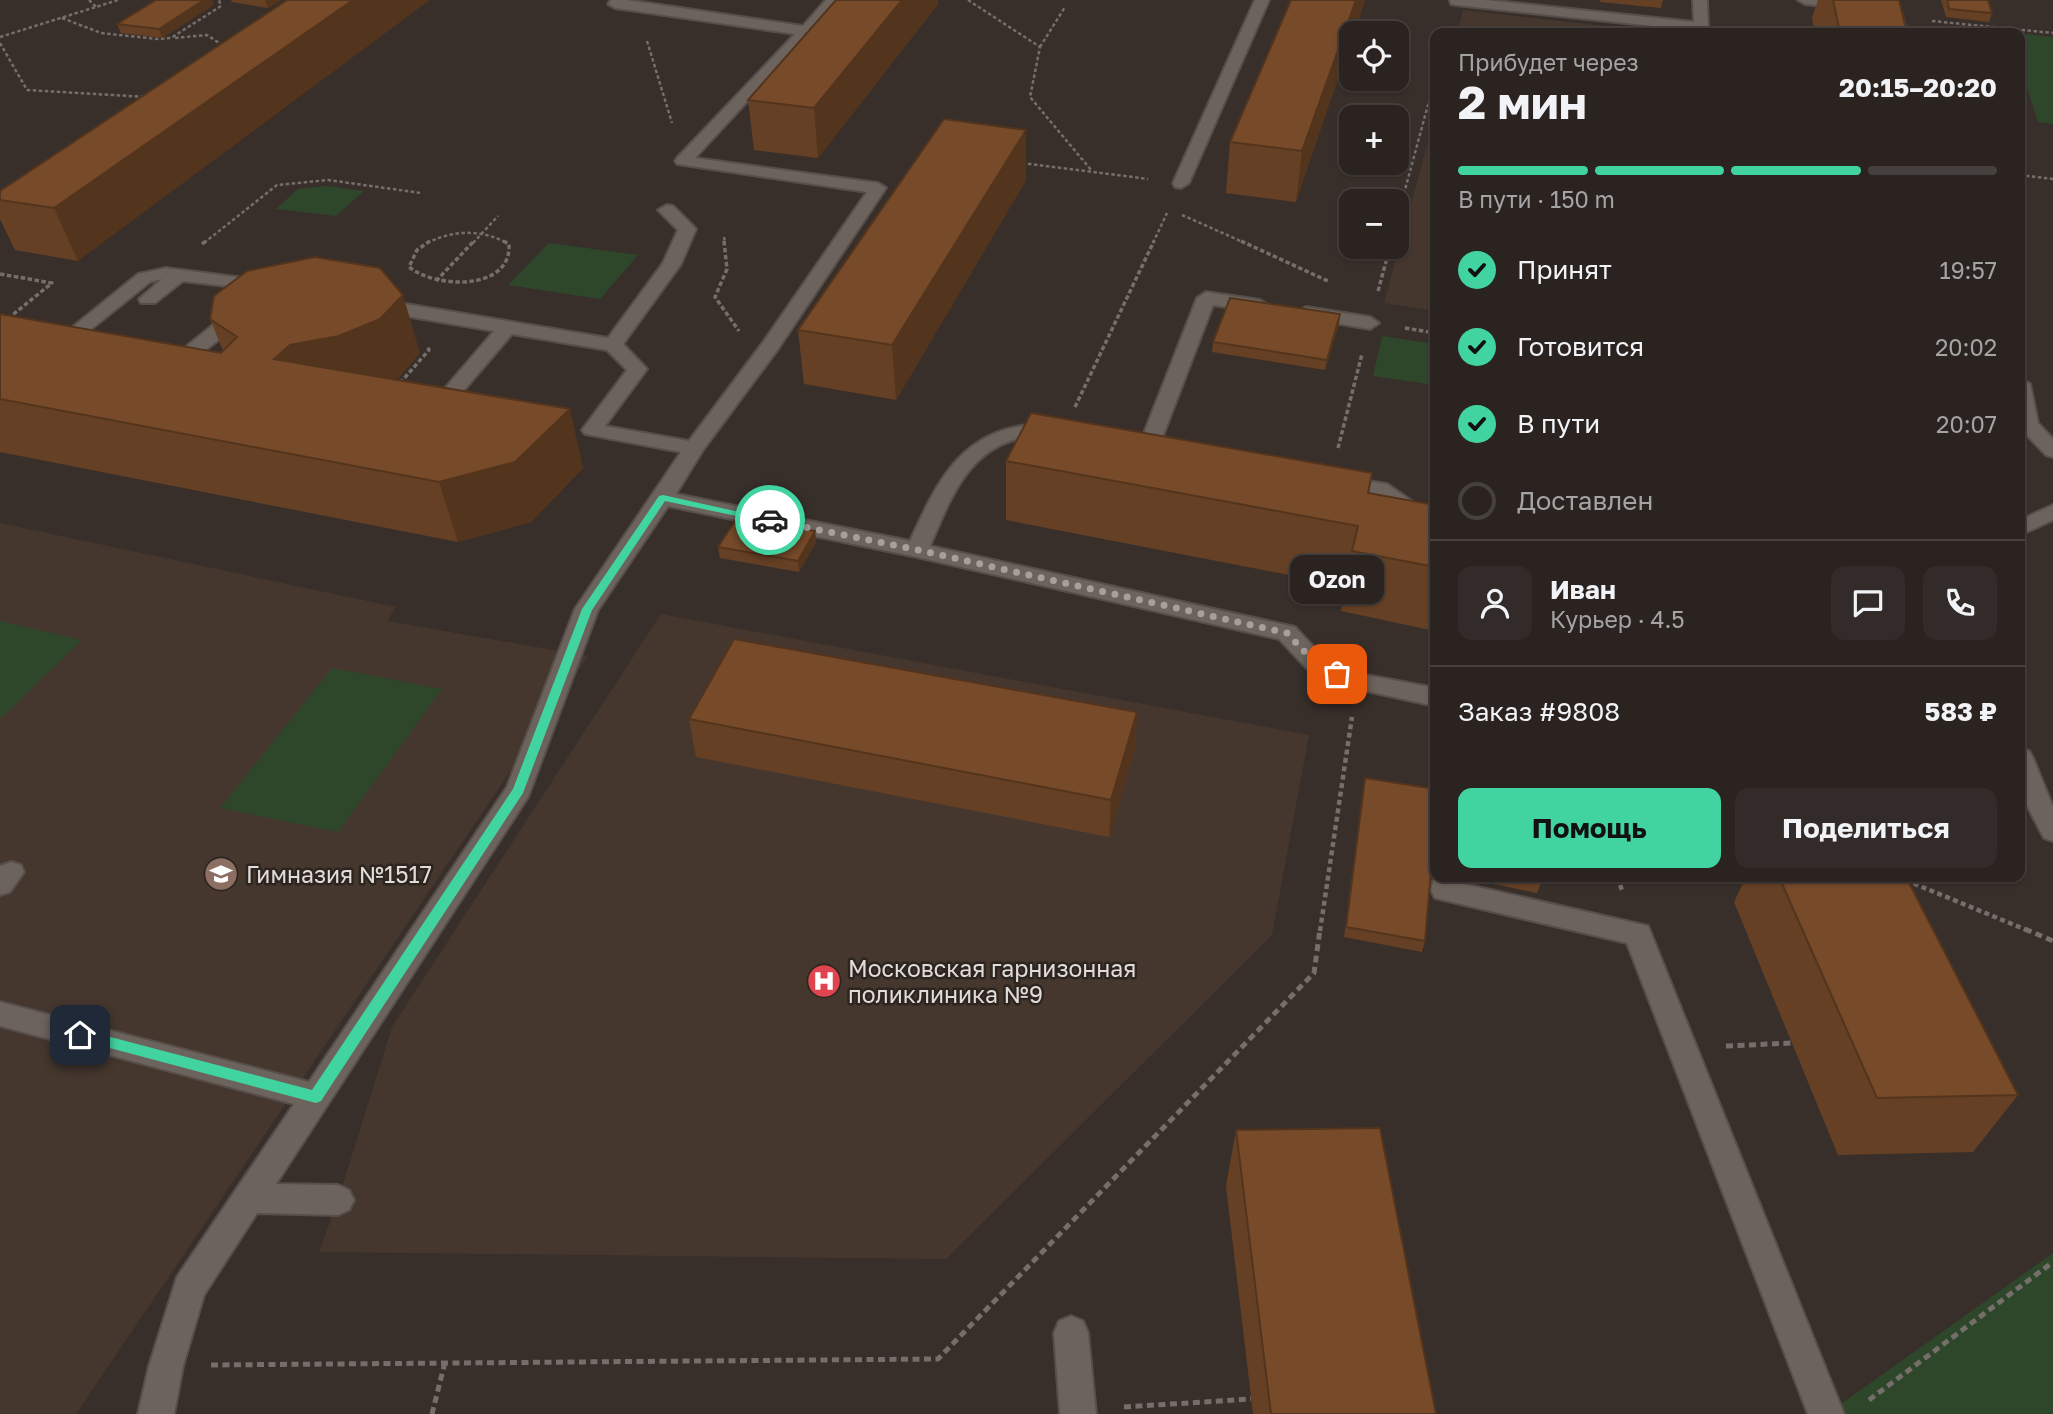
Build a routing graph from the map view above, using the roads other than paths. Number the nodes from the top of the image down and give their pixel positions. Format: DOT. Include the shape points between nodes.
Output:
graph roads {
  1 [pos="620,0"];
  2 [pos="834,0"];
  3 [pos="1262,0"];
  4 [pos="1700,0"];
  5 [pos="1805,0"];
  6 [pos="1456,1"];
  7 [pos="1899,28"];
  8 [pos="806,31"];
  9 [pos="1181,183"];
  10 [pos="878,188"];
  11 [pos="899,190"];
  12 [pos="667,209"];
  13 [pos="173,273"];
  14 [pos="148,299"];
  15 [pos="352,301"];
  16 [pos="1370,323"];
  17 [pos="508,327"];
  18 [pos="73,334"];
  19 [pos="598,348"];
  20 [pos="153,364"];
  21 [pos="435,412"];
  22 [pos="2025,424"];
  23 [pos="1070,431"];
  24 [pos="1124,442"];
  25 [pos="1149,446"];
  26 [pos="694,448"];
  27 [pos="1175,451"];
  28 [pos="2053,451"];
  29 [pos="1317,479"];
  30 [pos="663,498"];
  31 [pos="2053,512"];
  32 [pos="1430,519"];
  33 [pos="2025,526"];
  34 [pos="918,550"];
  35 [pos="1430,696"];
  36 [pos="2025,769"];
  37 [pos="2053,831"];
  38 [pos="1446,882"];
  39 [pos="0,1014"];
  40 [pos="316,1097"];
  41 [pos="249,1198"];
  42 [pos="338,1200"];
  43 [pos="1071,1334"];
  44 [pos="1078,1412"];
  45 [pos="156,1414"];
  46 [pos="1826,1414"];
  1 -- 8 [label="lane" via="615,4"];
  2 -- 8 [label="lane"];
  3 -- 9 [label="lane"];
  4 -- 6 [label="lane" via="1701,27"];
  5 -- 7 [label="lane" via="1894,9"];
  8 -- 10 [label="lane" via="683,161"];
  10 -- 11 [label="lane"];
  10 -- 26 [label="lane"];
  12 -- 19 [label="lane" via="687,229 671,264"];
  13 -- 14 [label="lane"];
  13 -- 18 [label="lane" via="144,278"];
  13 -- 20 [label="lane" via="277,288 176,368"];
  15 -- 17 [label="lane"];
  16 -- 25 [label="lane" via="1206,298"];
  17 -- 19 [label="lane"];
  17 -- 21 [label="lane"];
  19 -- 26 [label="lane" via="637,369 592,430"];
  22 -- 28 [label="lane"];
  23 -- 34 [label="lane" via="1016,432 981,445 952,473"];
  24 -- 25 [label="lane"];
  25 -- 27 [label="lane"];
  26 -- 30 [label="lane"];
  29 -- 32 [label="lane" via="1379,489"];
  30 -- 34 [label="lane"];
  30 -- 40 [label="lane" via="587,609 519,790"];
  31 -- 33 [label="lane"];
  34 -- 35 [label="lane" via="1287,633 1318,666 1357,681"];
  36 -- 37 [label="lane"];
  38 -- 46 [label="lane" via="1445,890 1639,934"];
  39 -- 40 [label="lane"];
  40 -- 41 [label="lane"];
  41 -- 42 [label="lane"];
  41 -- 45 [label="lane" via="189,1288"];
  43 -- 44 [label="lane"];
}
